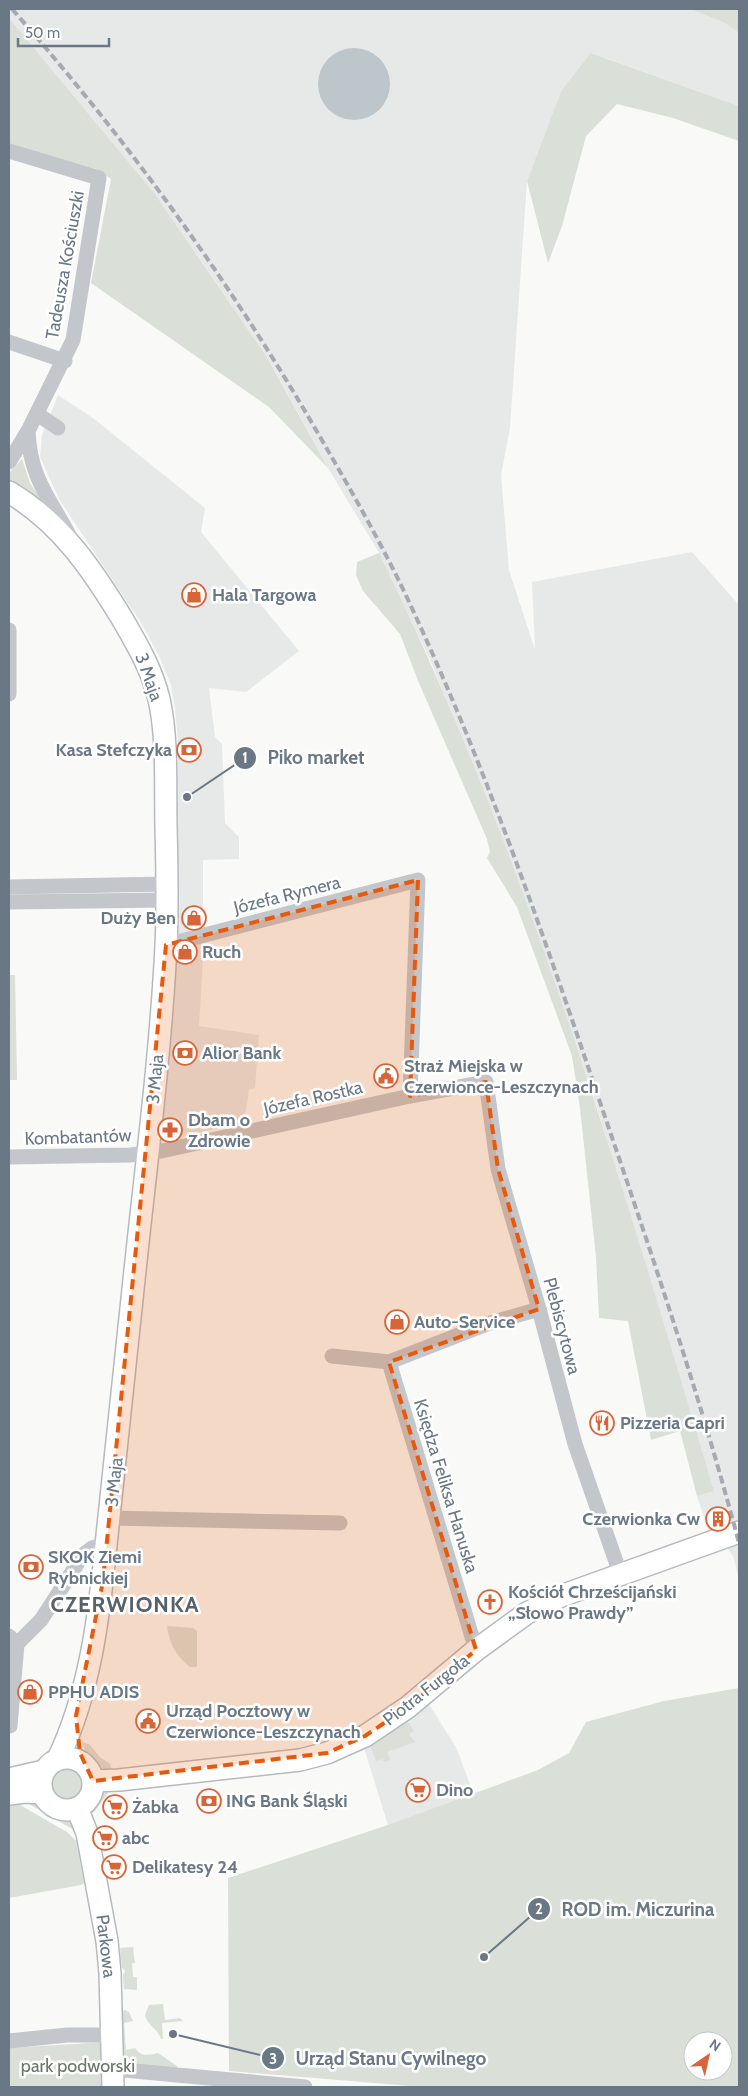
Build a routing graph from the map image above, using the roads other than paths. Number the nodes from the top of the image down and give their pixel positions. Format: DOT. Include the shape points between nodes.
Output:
graph roads {
  1 [pos="9,151"];
  2 [pos="9,342"];
  3 [pos="65,361"];
  4 [pos="37,414"];
  5 [pos="58,428"];
  6 [pos="28,431"];
  7 [pos="9,462"];
  8 [pos="9,492"];
  9 [pos="78,552"];
  10 [pos="9,631"];
  11 [pos="9,694"];
  12 [pos="9,887"];
  13 [pos="167,892"];
  14 [pos="9,902"];
  15 [pos="166,945"];
  16 [pos="486,1082"];
  17 [pos="410,1096"];
  18 [pos="149,1153"];
  19 [pos="9,1157"];
  20 [pos="539,1309"];
  21 [pos="332,1356"];
  22 [pos="389,1362"];
  23 [pos="110,1518"];
  24 [pos="340,1523"];
  25 [pos="739,1532"];
  26 [pos="106,1544"];
  27 [pos="621,1576"];
  28 [pos="13,1640"];
  29 [pos="476,1650"];
  30 [pos="76,1716"];
  31 [pos="10,1726"];
  32 [pos="82,1762"];
  33 [pos="51,1765"];
  34 [pos="9,1779"];
  35 [pos="93,1781"];
  36 [pos="42,1793"];
  37 [pos="9,1794"];
  38 [pos="77,1808"];
  39 [pos="112,2035"];
  40 [pos="9,2041"];
  41 [pos="113,2078"];
  42 [pos="306,2087"];
  1 -- 3 [label="street, Tadeusza Kościuszki" via="99,178 74,340"];
  2 -- 3 [label="street"];
  3 -- 4 [label="street, Tadeusza Kościuszki"];
  4 -- 5 [label="street"];
  4 -- 6 [label="street, Tadeusza Kościuszki"];
  6 -- 7 [label="street, Tadeusza Kościuszki"];
  6 -- 9 [label="street" via="35,472"];
  8 -- 9 [label="main road, 3 Maja" via="38,512"];
  9 -- 13 [label="main road, 3 Maja" via="141,651 158,696 163,734"];
  10 -- 11 [label="street"];
  12 -- 13 [label="street"];
  13 -- 14 [label="street"];
  13 -- 15 [label="main road, 3 Maja"];
  15 -- 17 [label="street, Józefa Rymera" via="418,880"];
  15 -- 18 [label="main road, 3 Maja"];
  16 -- 17 [label="street, Józefa Rostka"];
  16 -- 20 [label="street, Plebiscytowa" via="498,1170"];
  17 -- 18 [label="street, Józefa Rostka"];
  18 -- 19 [label="street, Kombatantów"];
  18 -- 23 [label="main road, 3 Maja"];
  20 -- 22 [label="street" via="488,1324"];
  20 -- 27 [label="street, Plebiscytowa" via="575,1444"];
  21 -- 22 [label="street"];
  22 -- 29 [label="street, Księdza Feliksa Hanuska"];
  23 -- 24 [label="street"];
  23 -- 26 [label="main road, 3 Maja"];
  25 -- 27 [label="main road, Piotra Furgoła"];
  26 -- 28 [label="street" via="83,1555 40,1620"];
  26 -- 30 [label="main road, 3 Maja" via="98,1618"];
  27 -- 29 [label="main road, Piotra Furgoła" via="561,1596 527,1613"];
  28 -- 31 [label="street"];
  29 -- 35 [label="main road, Piotra Furgoła" via="408,1707 365,1736 326,1753 300,1760"];
  30 -- 32 [label="main road, 3 Maja"];
  30 -- 33 [label="main road, 3 Maja"];
  32 -- 33 [label="main road" via="70,1758"];
  32 -- 35 [label="main road"];
  33 -- 34 [label="main road"];
  33 -- 36 [label="main road" via="40,1784"];
  35 -- 38 [label="main road" via="90,1797"];
  36 -- 37 [label="main road"];
  36 -- 38 [label="main road" via="57,1808"];
  38 -- 39 [label="main road, Parkowa" via="87,1833 107,1941"];
  39 -- 40 [label="street" via="67,2035"];
  39 -- 41 [label="main road, Parkowa"];
  41 -- 42 [label="street"];
}
